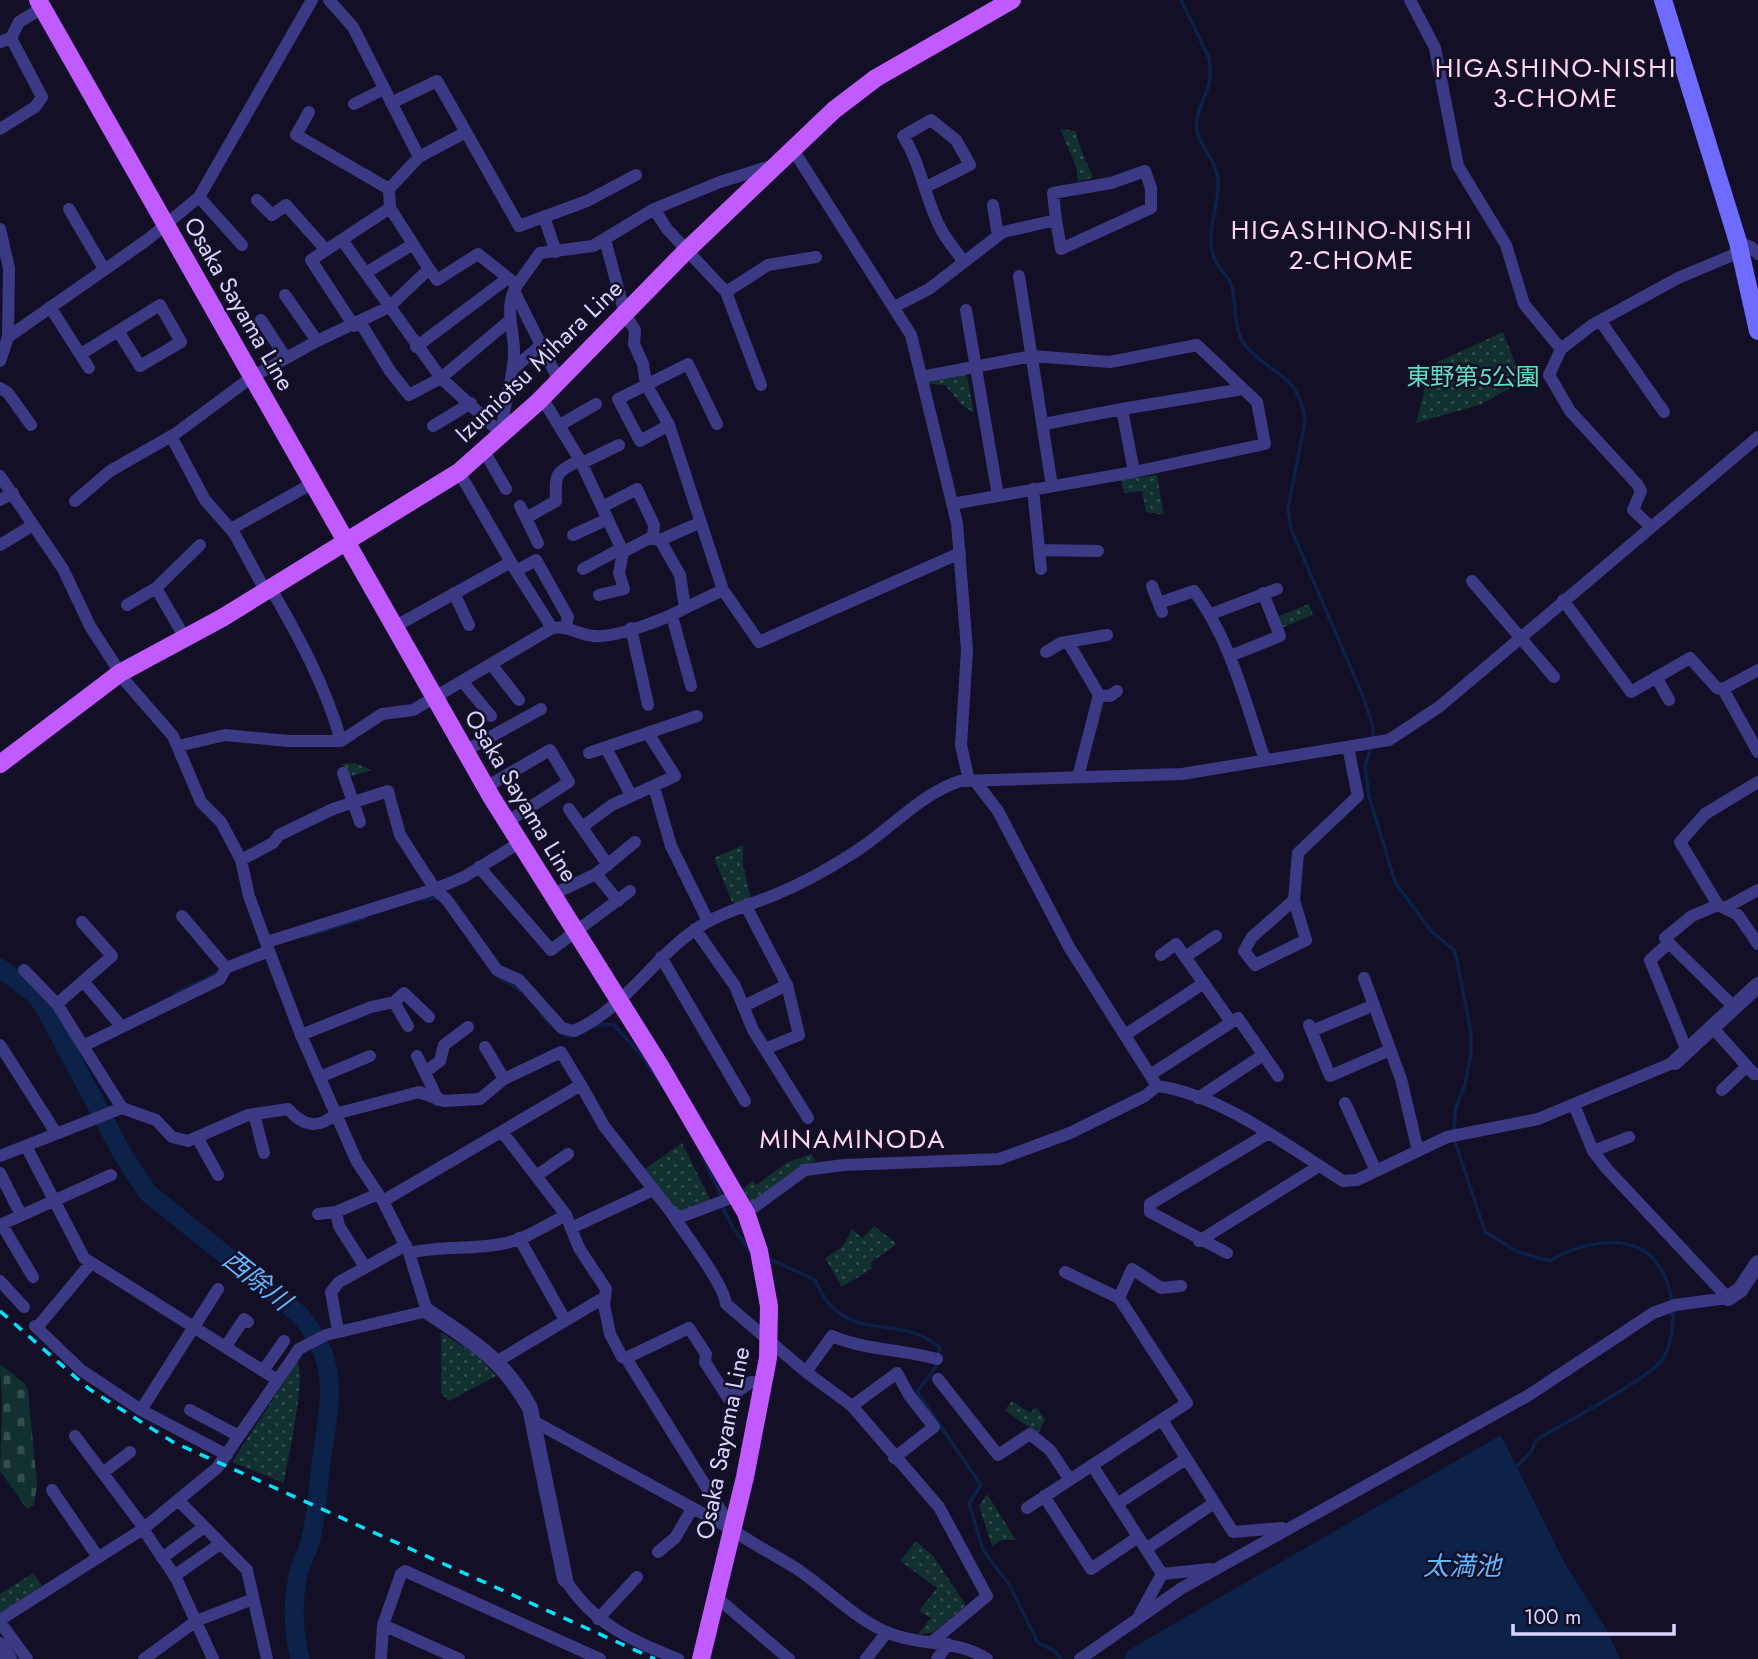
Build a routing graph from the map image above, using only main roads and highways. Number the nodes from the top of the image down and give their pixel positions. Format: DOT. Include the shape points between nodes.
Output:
graph roads {
  1 [pos="1012,0"];
  2 [pos="1663,0"];
  3 [pos="40,4"];
  4 [pos="1745,249"];
  5 [pos="1758,331"];
  6 [pos="347,543"];
  7 [pos="0,764"];
  8 [pos="701,1659"];
  1 -- 6 [label="main road, Izumiotsu Mihara Line" via="876,78 792,148 503,435 458,472"];
  2 -- 4 [label="main road"];
  3 -- 6 [label="main road, Osaka Sayama Line"];
  4 -- 5 [label="main road"];
  6 -- 7 [label="main road, Izumiotsu Mihara Line" via="120,673"];
  6 -- 8 [label="main road, Osaka Sayama Line" via="519,843 746,1213 760,1251 769,1306 764,1383"];
}
